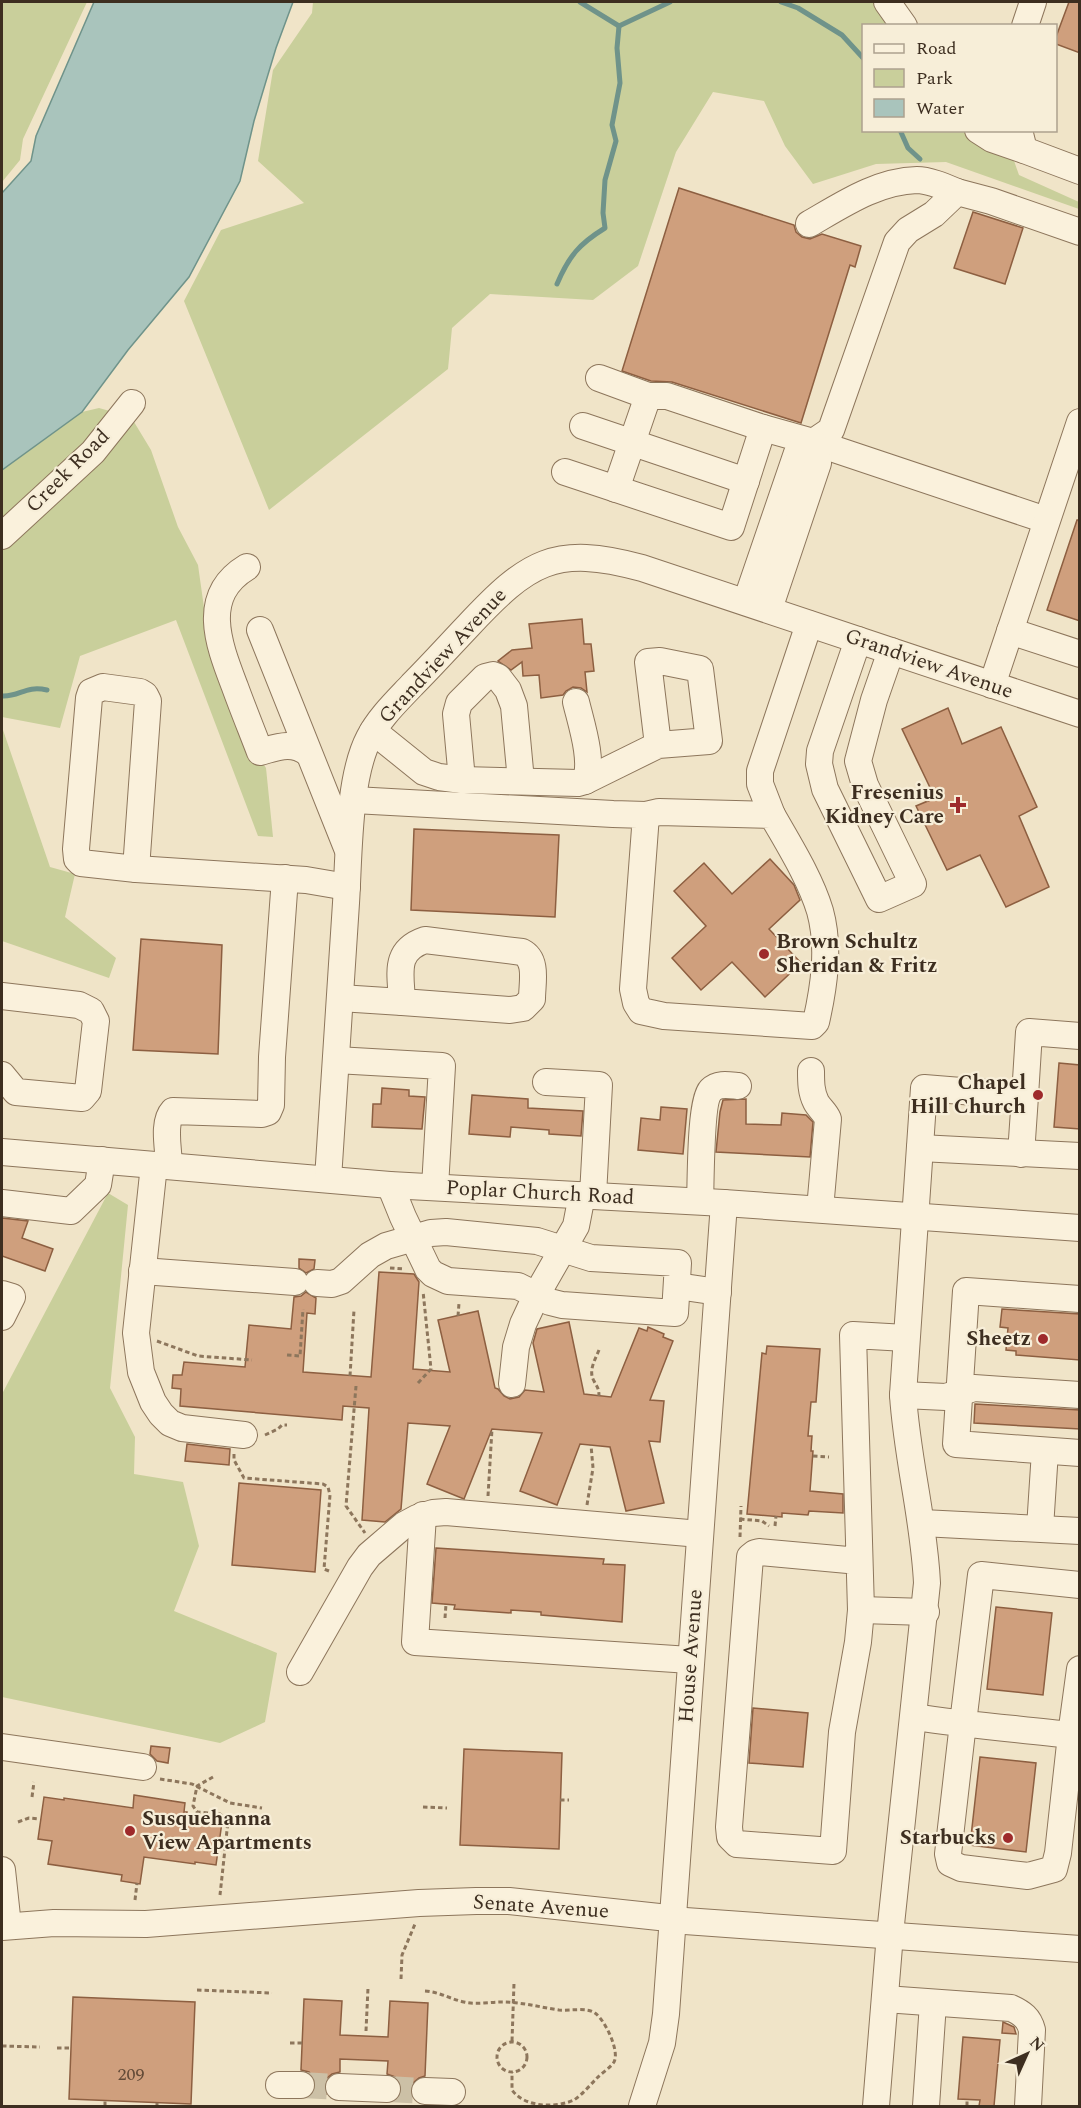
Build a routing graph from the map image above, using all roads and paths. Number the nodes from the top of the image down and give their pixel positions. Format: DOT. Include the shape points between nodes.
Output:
graph roads {
  1 [pos="887,2"];
  2 [pos="1033,2"];
  3 [pos="903,24"];
  4 [pos="1025,24"];
  5 [pos="981,132"];
  6 [pos="1022,140"];
  7 [pos="1080,171"];
  8 [pos="957,192"];
  9 [pos="809,224"];
  10 [pos="1080,232"];
  11 [pos="599,378"];
  12 [pos="648,396"];
  13 [pos="132,403"];
  14 [pos="1080,422"];
  15 [pos="583,426"];
  16 [pos="763,428"];
  17 [pos="632,442"];
  18 [pos="813,442"];
  19 [pos="565,472"];
  20 [pos="746,480"];
  21 [pos="616,489"];
  22 [pos="1046,520"];
  23 [pos="2,536"];
  24 [pos="247,567"];
  25 [pos="757,606"];
  26 [pos="809,624"];
  27 [pos="260,630"];
  28 [pos="1010,631"];
  29 [pos="858,640"];
  30 [pos="891,651"];
  31 [pos="1080,654"];
  32 [pos="993,685"];
  33 [pos="576,702"];
  34 [pos="1080,714"];
  35 [pos="374,731"];
  36 [pos="658,745"];
  37 [pos="308,753"];
  38 [pos="462,780"];
  39 [pos="585,781"];
  40 [pos="521,782"];
  41 [pos="354,800"];
  42 [pos="646,815"];
  43 [pos="772,815"];
  44 [pos="350,853"];
  45 [pos="136,869"];
  46 [pos="285,878"];
  47 [pos="347,887"];
  48 [pos="2,996"];
  49 [pos="340,998"];
  50 [pos="402,1002"];
  51 [pos="1080,1036"];
  52 [pos="336,1060"];
  53 [pos="811,1071"];
  54 [pos="2,1075"];
  55 [pos="546,1082"];
  56 [pos="738,1086"];
  57 [pos="1025,1096"];
  58 [pos="920,1148"];
  59 [pos="2,1152"];
  60 [pos="1021,1154"];
  61 [pos="1080,1156"];
  62 [pos="102,1160"];
  63 [pos="161,1165"];
  64 [pos="328,1179"];
  65 [pos="390,1185"];
  66 [pos="435,1187"];
  67 [pos="587,1195"];
  68 [pos="712,1202"];
  69 [pos="2,1203"];
  70 [pos="820,1209"];
  71 [pos="915,1216"];
  72 [pos="1080,1228"];
  73 [pos="413,1238"];
  74 [pos="563,1249"];
  75 [pos="385,1268"];
  76 [pos="408,1270"];
  77 [pos="142,1271"];
  78 [pos="422,1281"];
  79 [pos="677,1286"];
  80 [pos="718,1292"];
  81 [pos="2,1294"];
  82 [pos="537,1294"];
  83 [pos="1080,1299"];
  84 [pos="459,1303"];
  85 [pos="303,1309"];
  86 [pos="354,1310"];
  87 [pos="458,1316"];
  88 [pos="2,1317"];
  89 [pos="906,1338"];
  90 [pos="154,1340"];
  91 [pos="599,1350"];
  92 [pos="287,1355"];
  93 [pos="252,1360"];
  94 [pos="350,1376"];
  95 [pos="418,1383"];
  96 [pos="512,1384"];
  97 [pos="356,1386"];
  98 [pos="960,1393"];
  99 [pos="903,1395"];
  100 [pos="1080,1395"];
  101 [pos="599,1396"];
  102 [pos="287,1425"];
  103 [pos="492,1429"];
  104 [pos="252,1434"];
  105 [pos="591,1444"];
  106 [pos="1045,1451"];
  107 [pos="1080,1453"];
  108 [pos="813,1456"];
  109 [pos="829,1457"];
  110 [pos="234,1460"];
  111 [pos="487,1506"];
  112 [pos="741,1506"];
  113 [pos="586,1508"];
  114 [pos="423,1515"];
  115 [pos="776,1516"];
  116 [pos="740,1519"];
  117 [pos="922,1523"];
  118 [pos="769,1526"];
  119 [pos="775,1526"];
  120 [pos="1040,1528"];
  121 [pos="1080,1531"];
  122 [pos="700,1534"];
  123 [pos="369,1535"];
  124 [pos="740,1539"];
  125 [pos="859,1561"];
  126 [pos="328,1571"];
  127 [pos="1080,1585"];
  128 [pos="446,1604"];
  129 [pos="861,1610"];
  130 [pos="926,1612"];
  131 [pos="445,1618"];
  132 [pos="690,1660"];
  133 [pos="1080,1669"];
  134 [pos="300,1672"];
  135 [pos="914,1717"];
  136 [pos="963,1723"];
  137 [pos="1071,1735"];
  138 [pos="2,1748"];
  139 [pos="151,1775"];
  140 [pos="213,1777"];
  141 [pos="34,1782"];
  142 [pos="196,1786"];
  143 [pos="32,1797"];
  144 [pos="560,1800"];
  145 [pos="569,1800"];
  146 [pos="423,1807"];
  147 [pos="447,1808"];
  148 [pos="262,1809"];
  149 [pos="39,1819"];
  150 [pos="18,1822"];
  151 [pos="2,1870"];
  152 [pos="137,1883"];
  153 [pos="220,1895"];
  154 [pos="135,1900"];
  155 [pos="418,1917"];
  156 [pos="672,1919"];
  157 [pos="5,1926"];
  158 [pos="890,1935"];
  159 [pos="1080,1949"];
  160 [pos="401,1979"];
  161 [pos="514,1983"];
  162 [pos="368,1988"];
  163 [pos="198,1990"];
  164 [pos="426,1991"];
  165 [pos="272,1993"];
  166 [pos="885,2000"];
  167 [pos="514,2003"];
  168 [pos="933,2003"];
  169 [pos="366,2031"];
  170 [pos="512,2042"];
  171 [pos="290,2043"];
  172 [pos="302,2043"];
  173 [pos="2,2046"];
  174 [pos="40,2047"];
  175 [pos="57,2048"];
  176 [pos="71,2048"];
  177 [pos="512,2072"];
  178 [pos="339,2087"];
  179 [pos="387,2089"];
  180 [pos="425,2091"];
  181 [pos="452,2092"];
  182 [pos="968,2099"];
  183 [pos="105,2101"];
  184 [pos="105,2106"];
  185 [pos="642,2106"];
  186 [pos="876,2106"];
  187 [pos="926,2106"];
  188 [pos="967,2106"];
  189 [pos="1028,2106"];
  1 -- 3 [label="street"];
  2 -- 4 [label="street"];
  5 -- 6 [label="street" via="992,139"];
  6 -- 7 [label="street"];
  8 -- 9 [label="street" via="918,180 888,185 849,200"];
  8 -- 10 [label="street"];
  8 -- 18 [label="street" via="897,242 831,430"];
  11 -- 12 [label="street"];
  12 -- 16 [label="street" via="667,396"];
  12 -- 17 [label="street"];
  13 -- 23 [label="street, Creek Road" via="93,452"];
  14 -- 22 [label="street"];
  15 -- 17 [label="street"];
  16 -- 18 [label="street"];
  16 -- 20 [label="street"];
  17 -- 20 [label="street"];
  17 -- 21 [label="street"];
  18 -- 22 [label="street"];
  18 -- 25 [label="street" via="818,463"];
  19 -- 21 [label="street"];
  20 -- 21 [label="street" via="731,527"];
  22 -- 28 [label="street"];
  24 -- 37 [label="street" via="235,574 219,600 220,649 260,752 291,745"];
  25 -- 26 [label="street, Grandview Avenue"];
  25 -- 35 [label="street, Grandview Avenue" via="612,560 569,557 546,563 527,572 491,602"];
  26 -- 29 [label="street, Grandview Avenue"];
  26 -- 43 [label="street" via="759,771"];
  27 -- 37 [label="street"];
  28 -- 31 [label="street"];
  28 -- 32 [label="street"];
  29 -- 30 [label="street, Grandview Avenue"];
  29 -- 30 [label="street" via="819,764 825,789 879,899 914,884 865,785 858,761"];
  30 -- 32 [label="street, Grandview Avenue"];
  32 -- 34 [label="street, Grandview Avenue"];
  33 -- 39 [label="street" via="586,745 589,774"];
  35 -- 38 [label="street" via="424,772"];
  35 -- 41 [label="street, Grandview Avenue" via="360,760"];
  36 -- 39 [label="street"];
  37 -- 44 [label="street"];
  38 -- 40 [label="street"];
  38 -- 40 [label="street" via="456,714 459,703 485,677 493,675 508,690 514,706"];
  39 -- 40 [label="street"];
  41 -- 42 [label="street"];
  41 -- 44 [label="street, Grandview Avenue"];
  42 -- 43 [label="street"];
  42 -- 43 [label="street" via="633,988 641,1011 812,1026 823,989 825,933 807,881"];
  44 -- 47 [label="street, Grandview Avenue"];
  45 -- 45 [label="street" via="77,860 89,698 103,687 140,692 148,701"];
  45 -- 46 [label="street"];
  46 -- 47 [label="street"];
  46 -- 63 [label="street" via="268,1112 173,1111 167,1123"];
  47 -- 49 [label="street, Grandview Avenue"];
  48 -- 54 [label="street" via="79,1005 91,1011 96,1021 88,1091 82,1098 16,1092"];
  49 -- 50 [label="street"];
  49 -- 52 [label="street, Grandview Avenue"];
  50 -- 50 [label="street" via="523,1008 532,999 531,959 522,952 425,940 414,944 402,958"];
  51 -- 57 [label="street" via="1029,1032"];
  52 -- 64 [label="street, Grandview Avenue"];
  52 -- 66 [label="street" via="442,1066"];
  53 -- 70 [label="street" via="811,1088 828,1119"];
  55 -- 67 [label="street" via="599,1085"];
  56 -- 68 [label="street, House Avenue" via="719,1085 712,1089 704,1112"];
  57 -- 58 [label="street" via="924,1088"];
  57 -- 60 [label="street"];
  58 -- 60 [label="street"];
  58 -- 71 [label="street"];
  59 -- 62 [label="street, Poplar Church Road"];
  60 -- 61 [label="street"];
  62 -- 63 [label="street, Poplar Church Road"];
  62 -- 69 [label="street" via="98,1185 71,1211"];
  63 -- 64 [label="street, Poplar Church Road"];
  63 -- 77 [label="street"];
  64 -- 65 [label="street, Poplar Church Road"];
  65 -- 66 [label="street, Poplar Church Road"];
  65 -- 73 [label="street"];
  66 -- 67 [label="street, Poplar Church Road"];
  67 -- 68 [label="street, Poplar Church Road"];
  67 -- 74 [label="street"];
  68 -- 70 [label="street, Poplar Church Road"];
  68 -- 80 [label="street, House Avenue"];
  70 -- 71 [label="street, Poplar Church Road"];
  71 -- 72 [label="street, Poplar Church Road"];
  71 -- 89 [label="street"];
  73 -- 74 [label="street" via="446,1232 537,1241"];
  73 -- 77 [label="street" via="378,1249 341,1281 332,1284"];
  73 -- 82 [label="street" via="428,1269 440,1279 511,1285"];
  74 -- 79 [label="street" via="591,1258 678,1263"];
  74 -- 82 [label="street"];
  75 -- 76 [label="path"];
  77 -- 104 [label="street" via="137,1354 161,1414 182,1428"];
  78 -- 95 [label="path" via="430,1368"];
  79 -- 80 [label="street"];
  79 -- 82 [label="street" via="675,1313 562,1305"];
  80 -- 122 [label="street, House Avenue"];
  81 -- 88 [label="street" via="12,1297"];
  82 -- 96 [label="street" via="519,1335"];
  83 -- 98 [label="street" via="966,1291"];
  84 -- 87 [label="path"];
  85 -- 92 [label="path" via="300,1356"];
  86 -- 94 [label="path"];
  89 -- 99 [label="street"];
  89 -- 125 [label="street" via="853,1335"];
  90 -- 93 [label="path" via="198,1356"];
  91 -- 101 [label="path" via="591,1372"];
  97 -- 123 [label="path" via="346,1506"];
  98 -- 99 [label="street" via="946,1397"];
  98 -- 100 [label="street" via="974,1388"];
  98 -- 106 [label="street" via="956,1444"];
  99 -- 117 [label="street"];
  102 -- 104 [label="path" via="266,1435"];
  103 -- 111 [label="path"];
  105 -- 113 [label="path" via="593,1468"];
  106 -- 107 [label="street"];
  106 -- 120 [label="street"];
  108 -- 109 [label="path"];
  110 -- 126 [label="path" via="244,1478 328,1487 324,1569"];
  112 -- 116 [label="path"];
  114 -- 122 [label="street" via="446,1512"];
  114 -- 132 [label="street" via="415,1641"];
  114 -- 134 [label="street" via="404,1525 363,1561"];
  115 -- 119 [label="path"];
  116 -- 118 [label="path" via="762,1521"];
  116 -- 124 [label="path"];
  117 -- 120 [label="street"];
  117 -- 130 [label="street"];
  120 -- 121 [label="street"];
  122 -- 132 [label="street, House Avenue"];
  125 -- 129 [label="street"];
  125 -- 129 [label="street" via="759,1552 750,1557 729,1827 730,1837 737,1844 833,1851 842,1732"];
  127 -- 136 [label="street" via="981,1575"];
  128 -- 131 [label="path"];
  129 -- 130 [label="street"];
  130 -- 135 [label="street"];
  132 -- 156 [label="street, House Avenue"];
  133 -- 137 [label="street"];
  135 -- 136 [label="street"];
  135 -- 158 [label="street"];
  136 -- 137 [label="street"];
  136 -- 137 [label="street" via="948,1860 952,1866 1028,1876 1051,1862"];
  138 -- 139 [label="street"];
  139 -- 142 [label="path"];
  140 -- 142 [label="path"];
  141 -- 143 [label="path"];
  142 -- 148 [label="path" via="230,1803"];
  142 -- 153 [label="path" via="194,1809 220,1814 228,1821"];
  144 -- 145 [label="path"];
  146 -- 147 [label="path"];
  149 -- 150 [label="path"];
  151 -- 157 [label="street"];
  152 -- 154 [label="path"];
  155 -- 160 [label="path" via="402,1955"];
  156 -- 157 [label="street, Senate Avenue" via="509,1901 476,1901 146,1924"];
  156 -- 158 [label="street, Senate Avenue"];
  156 -- 185 [label="street, House Avenue" via="662,2043"];
  158 -- 159 [label="street, Senate Avenue"];
  158 -- 166 [label="street"];
  161 -- 167 [label="path"];
  162 -- 169 [label="path"];
  163 -- 165 [label="path"];
  164 -- 167 [label="path" via="465,2003"];
  166 -- 168 [label="street"];
  166 -- 186 [label="street"];
  167 -- 170 [label="path"];
  167 -- 177 [label="path" via="595,2013 609,2033 616,2054 609,2067 581,2095 559,2105 523,2101 512,2090"];
  168 -- 187 [label="street"];
  168 -- 189 [label="street" via="1011,2008 1022,2013 1032,2030"];
  170 -- 177 [label="path" via="502,2046 497,2055 500,2064"];
  170 -- 177 [label="path" via="524,2048 527,2056 521,2069"];
  171 -- 172 [label="path"];
  173 -- 174 [label="path"];
  175 -- 176 [label="path"];
  178 -- 179 [label="street"];
  180 -- 181 [label="street"];
  182 -- 188 [label="path"];
  183 -- 184 [label="path"];
}
